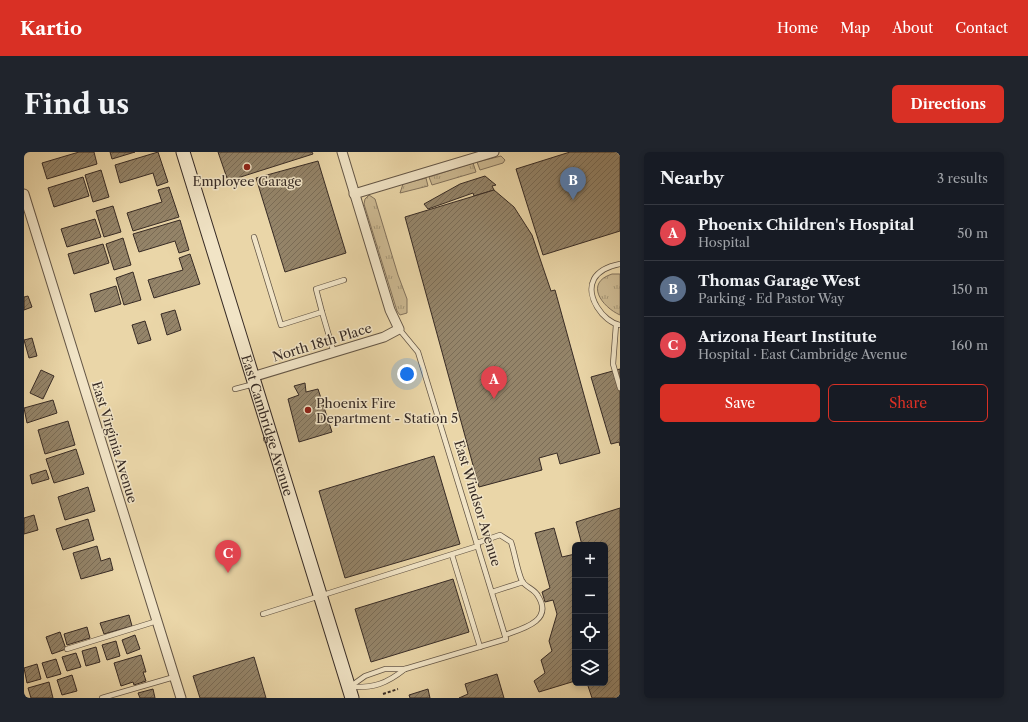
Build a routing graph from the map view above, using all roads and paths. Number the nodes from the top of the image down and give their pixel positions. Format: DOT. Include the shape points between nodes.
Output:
graph roads {
  1 [pos="183,152"];
  2 [pos="342,152"];
  3 [pos="494,152"];
  4 [pos="24,194"];
  5 [pos="354,194"];
  6 [pos="254,237"];
  7 [pos="620,264"];
  8 [pos="344,280"];
  9 [pos="322,312"];
  10 [pos="618,325"];
  11 [pos="399,329"];
  12 [pos="334,352"];
  13 [pos="253,380"];
  14 [pos="620,388"];
  15 [pos="235,389"];
  16 [pos="477,544"];
  17 [pos="452,555"];
  18 [pos="523,582"];
  19 [pos="492,592"];
  20 [pos="320,595"];
  21 [pos="263,614"];
  22 [pos="157,621"];
  23 [pos="505,637"];
  24 [pos="480,647"];
  25 [pos="67,649"];
  26 [pos="405,669"];
  27 [pos="174,677"];
  28 [pos="398,689"];
  29 [pos="351,693"];
  30 [pos="383,694"];
  31 [pos="102,698"];
  32 [pos="181,698"];
  1 -- 13 [label="street, East Cambridge Avenue"];
  2 -- 5 [label="street, East Windsor Avenue"];
  3 -- 5 [label="street"];
  4 -- 22 [label="street, East Virginia Avenue"];
  5 -- 11 [label="street, East Windsor Avenue" via="390,310"];
  6 -- 9 [label="lane" via="281,325"];
  7 -- 10 [label="lane" via="601,271 593,280 592,291 600,312 607,320"];
  8 -- 9 [label="lane" via="316,288"];
  9 -- 12 [label="lane"];
  10 -- 14 [label="lane" via="613,364"];
  11 -- 12 [label="street, North 18th Place" via="384,337"];
  11 -- 16 [label="lane, East Windsor Avenue" via="418,352"];
  12 -- 13 [label="street, North 18th Place"];
  13 -- 15 [label="lane"];
  13 -- 20 [label="street, East Cambridge Avenue"];
  16 -- 17 [label="lane"];
  16 -- 18 [label="lane" via="500,535 507,538 511,542"];
  16 -- 19 [label="lane, East Windsor Avenue"];
  17 -- 20 [label="lane"];
  17 -- 24 [label="lane"];
  18 -- 19 [label="lane"];
  18 -- 23 [label="lane" via="538,596 541,613 537,621 530,626"];
  19 -- 23 [label="lane, East Windsor Avenue"];
  20 -- 21 [label="lane"];
  20 -- 29 [label="street, East Cambridge Avenue"];
  22 -- 25 [label="lane"];
  22 -- 27 [label="street, East Virginia Avenue"];
  23 -- 24 [label="lane"];
  24 -- 26 [label="lane"];
  26 -- 29 [label="lane" via="388,682"];
  26 -- 29 [label="lane" via="385,669 365,676"];
  27 -- 31 [label="lane"];
  27 -- 32 [label="street, East Virginia Avenue"];
  28 -- 30 [label="path"];
}
